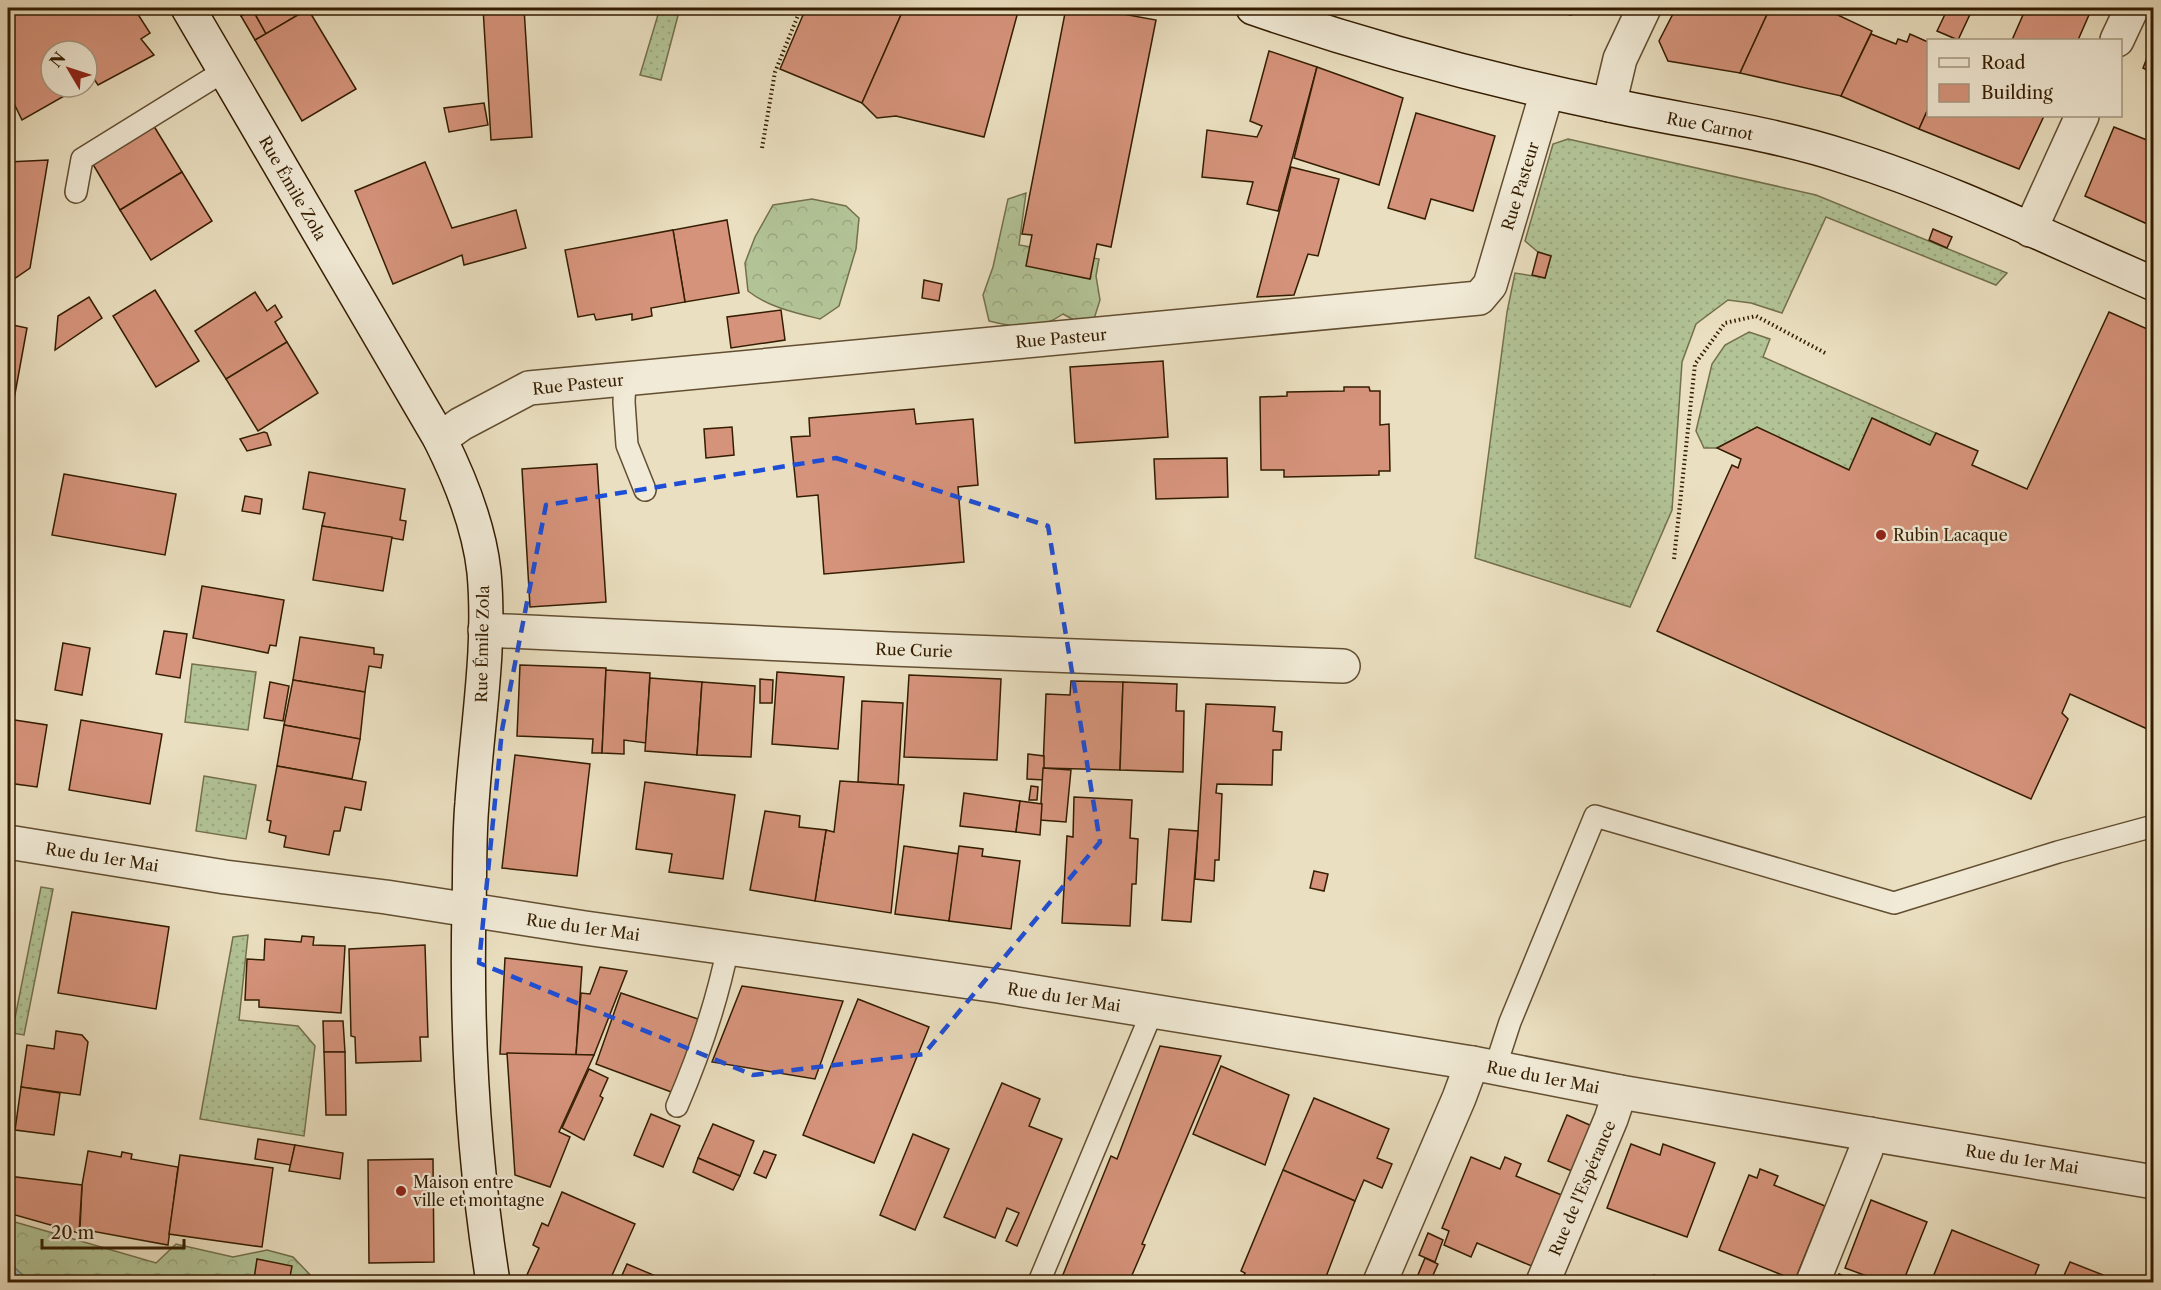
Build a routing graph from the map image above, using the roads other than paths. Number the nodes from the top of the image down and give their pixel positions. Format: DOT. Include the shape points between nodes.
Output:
graph roads {
  1 [pos="188,8"];
  2 [pos="1253,8"];
  3 [pos="1644,8"];
  4 [pos="2132,8"];
  5 [pos="2116,39"];
  6 [pos="224,71"];
  7 [pos="1547,92"];
  8 [pos="1609,105"];
  9 [pos="2082,117"];
  10 [pos="76,192"];
  11 [pos="2030,230"];
  12 [pos="2154,284"];
  13 [pos="625,379"];
  14 [pos="440,439"];
  15 [pos="645,490"];
  16 [pos="485,630"];
  17 [pos="1342,666"];
  18 [pos="2154,829"];
  19 [pos="8,842"];
  20 [pos="469,909"];
  21 [pos="728,947"];
  22 [pos="1152,1012"];
  23 [pos="1484,1066"];
  24 [pos="1620,1092"];
  25 [pos="677,1106"];
  26 [pos="1870,1134"];
  27 [pos="2154,1182"];
  28 [pos="493,1282"];
  29 [pos="1039,1282"];
  30 [pos="1380,1282"];
  31 [pos="1543,1282"];
  32 [pos="1813,1282"];
  1 -- 6 [label="street, Rue Émile Zola"];
  2 -- 7 [label="street, Rue Carnot" via="1415,59"];
  3 -- 8 [label="street" via="1620,60"];
  4 -- 5 [label="street"];
  6 -- 10 [label="lane" via="82,159"];
  6 -- 14 [label="street, Rue Émile Zola"];
  7 -- 8 [label="street, Rue Carnot"];
  7 -- 13 [label="street, Rue Pasteur" via="1490,285 1479,298"];
  8 -- 11 [label="street, Rue Carnot" via="1846,157 1969,202"];
  9 -- 11 [label="street"];
  11 -- 12 [label="street, Rue Carnot"];
  13 -- 14 [label="street, Rue Pasteur" via="529,388"];
  13 -- 15 [label="lane" via="627,445"];
  14 -- 16 [label="street, Rue Émile Zola" via="473,521 484,570"];
  16 -- 17 [label="street, Rue Curie"];
  16 -- 20 [label="street, Rue Émile Zola" via="479,742 471,803"];
  18 -- 23 [label="lane" via="2058,852 1894,903 1595,816 1510,1022"];
  19 -- 20 [label="street, Rue du 1er Mai" via="225,877"];
  20 -- 21 [label="street, Rue du 1er Mai"];
  20 -- 28 [label="street, Rue Émile Zola" via="471,1095"];
  21 -- 22 [label="street, Rue du 1er Mai"];
  21 -- 25 [label="lane" via="697,1059"];
  22 -- 23 [label="street, Rue du 1er Mai"];
  22 -- 29 [label="lane"];
  23 -- 24 [label="street, Rue du 1er Mai"];
  23 -- 30 [label="street" via="1459,1098"];
  24 -- 26 [label="street, Rue du 1er Mai"];
  24 -- 31 [label="street, Rue de l'Espérance"];
  26 -- 27 [label="street, Rue du 1er Mai"];
  26 -- 32 [label="street"];
}
